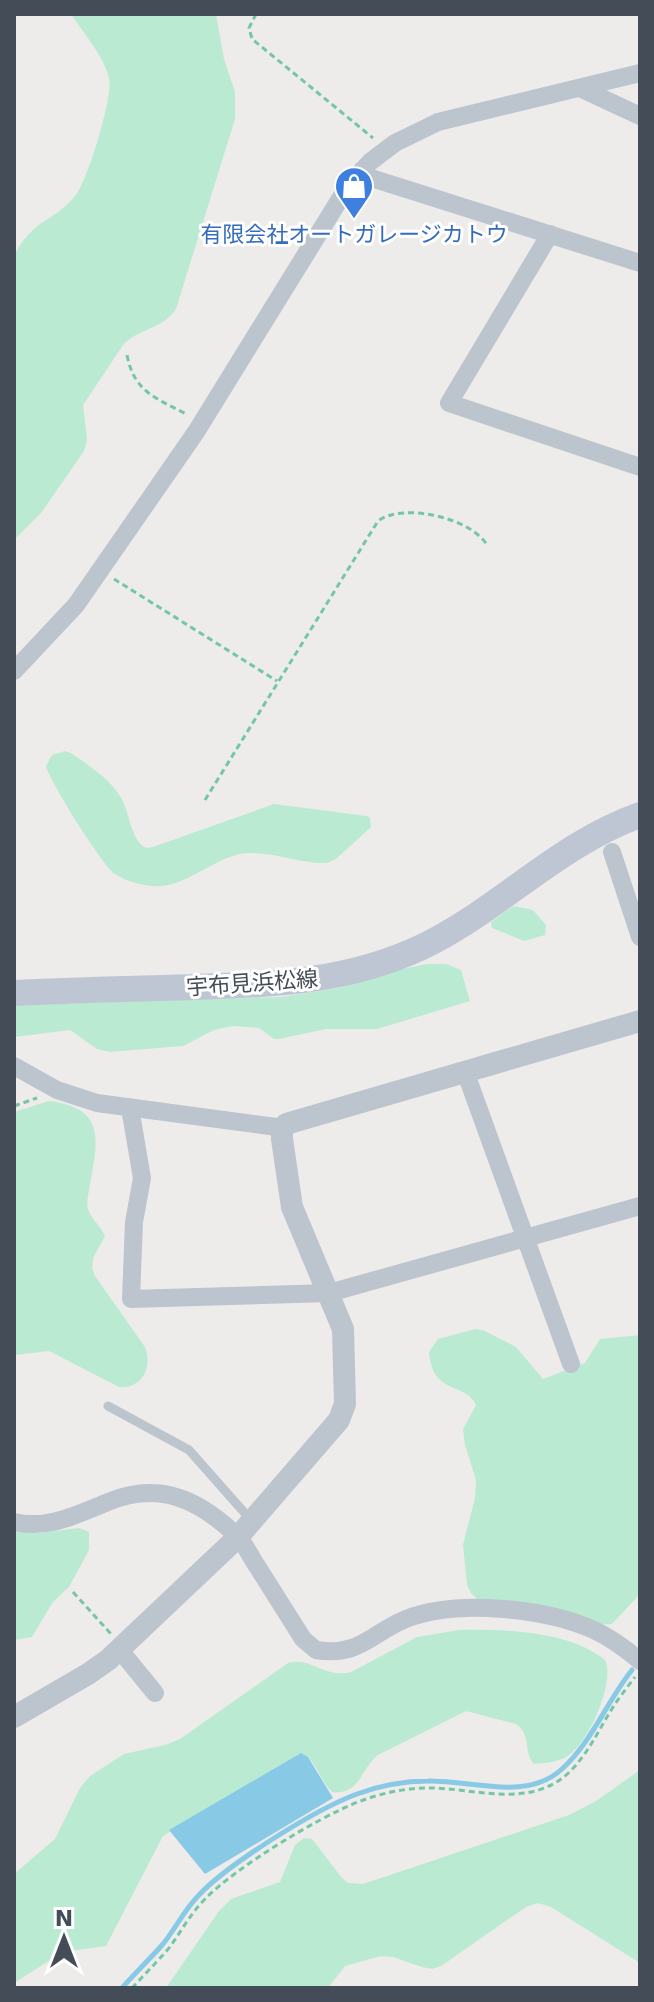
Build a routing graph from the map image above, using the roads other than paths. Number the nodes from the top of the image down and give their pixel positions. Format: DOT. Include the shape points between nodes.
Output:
graph roads {
  1 [pos="640,73"];
  2 [pos="580,88"];
  3 [pos="640,116"];
  4 [pos="362,170"];
  5 [pos="550,234"];
  6 [pos="640,263"];
  7 [pos="640,467"];
  8 [pos="14,671"];
  9 [pos="640,815"];
  10 [pos="612,852"];
  11 [pos="640,937"];
  12 [pos="14,993"];
  13 [pos="640,1021"];
  14 [pos="14,1066"];
  15 [pos="465,1071"];
  16 [pos="130,1108"];
  17 [pos="284,1128"];
  18 [pos="640,1206"];
  19 [pos="525,1238"];
  20 [pos="329,1293"];
  21 [pos="571,1364"];
  22 [pos="108,1406"];
  23 [pos="14,1522"];
  24 [pos="245,1529"];
  25 [pos="120,1648"];
  26 [pos="640,1661"];
  27 [pos="155,1693"];
  28 [pos="14,1717"];
  1 -- 2 [label="street"];
  2 -- 3 [label="street"];
  2 -- 4 [label="street" via="438,122 384,150"];
  4 -- 5 [label="street" via="368,177"];
  4 -- 8 [label="street" via="339,199 203,423 67,617"];
  5 -- 6 [label="street"];
  5 -- 7 [label="street" via="449,403"];
  9 -- 12 [label="main road, 宇布見浜松線" via="576,846 433,941 355,971 280,984"];
  10 -- 11 [label="street"];
  13 -- 15 [label="street"];
  14 -- 16 [label="street" via="76,1098"];
  15 -- 17 [label="street"];
  15 -- 19 [label="street"];
  16 -- 17 [label="street"];
  16 -- 20 [label="street" via="142,1178 131,1299"];
  17 -- 20 [label="street" via="292,1207"];
  18 -- 19 [label="street"];
  19 -- 20 [label="street"];
  19 -- 21 [label="street"];
  20 -- 24 [label="street" via="345,1341 343,1412"];
  22 -- 24 [label="lane" via="189,1450"];
  23 -- 24 [label="street" via="55,1523 127,1495 156,1492"];
  24 -- 25 [label="street"];
  24 -- 26 [label="street" via="303,1639 316,1650 350,1650 419,1615 480,1609 570,1622 611,1639"];
  25 -- 27 [label="street"];
  25 -- 28 [label="street" via="88,1674"];
}
